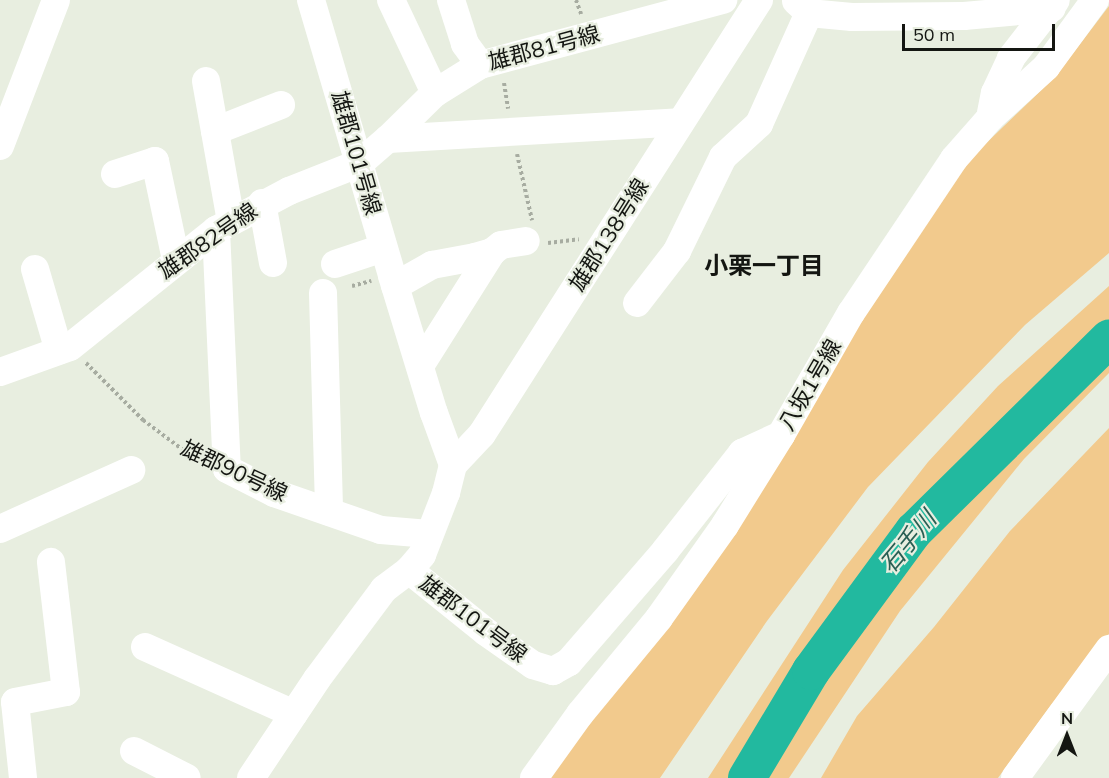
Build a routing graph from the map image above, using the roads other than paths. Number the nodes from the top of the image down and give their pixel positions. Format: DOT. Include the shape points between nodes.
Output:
graph roads {
  1 [pos="56,0"];
  2 [pos="311,0"];
  3 [pos="391,0"];
  4 [pos="451,0"];
  5 [pos="723,0"];
  6 [pos="759,0"];
  7 [pos="1095,0"];
  8 [pos="1054,4"];
  9 [pos="802,7"];
  10 [pos="490,62"];
  11 [pos="206,81"];
  12 [pos="435,93"];
  13 [pos="281,105"];
  14 [pos="990,118"];
  15 [pos="680,122"];
  16 [pos="215,131"];
  17 [pos="388,139"];
  18 [pos="0,146"];
  19 [pos="360,163"];
  20 [pos="115,174"];
  21 [pos="262,204"];
  22 [pos="224,226"];
  23 [pos="532,235"];
  24 [pos="383,248"];
  25 [pos="492,252"];
  26 [pos="177,260"];
  27 [pos="273,263"];
  28 [pos="335,264"];
  29 [pos="35,269"];
  30 [pos="393,281"];
  31 [pos="323,293"];
  32 [pos="637,303"];
  33 [pos="65,349"];
  34 [pos="420,366"];
  35 [pos="0,372"];
  36 [pos="781,435"];
  37 [pos="453,465"];
  38 [pos="131,470"];
  39 [pos="329,512"];
  40 [pos="0,529"];
  41 [pos="429,534"];
  42 [pos="49,563"];
  43 [pos="409,570"];
  44 [pos="145,647"];
  45 [pos="1109,650"];
  46 [pos="8,703"];
  47 [pos="294,714"];
  48 [pos="134,751"];
  49 [pos="23,778"];
  50 [pos="187,778"];
  51 [pos="251,778"];
  52 [pos="534,778"];
  53 [pos="1015,778"];
  1 -- 18 [label="street"];
  2 -- 19 [label="street, 雄郡101号線"];
  3 -- 12 [label="street"];
  4 -- 10 [label="street" via="465,44"];
  5 -- 10 [label="street, 雄郡81号線"];
  6 -- 15 [label="street, 雄郡138号線"];
  7 -- 14 [label="street, 八坂1号線" via="1046,67"];
  8 -- 9 [label="street" via="964,16 852,17"];
  8 -- 14 [label="street" via="1011,58 995,93"];
  9 -- 32 [label="street" via="759,124 723,158 677,251"];
  10 -- 12 [label="street, 雄郡81号線"];
  11 -- 16 [label="street"];
  12 -- 17 [label="street, 雄郡81号線"];
  13 -- 16 [label="street"];
  14 -- 36 [label="street, 八坂1号線" via="954,159 851,313"];
  15 -- 17 [label="street"];
  15 -- 37 [label="street, 雄郡138号線" via="482,434"];
  16 -- 22 [label="street"];
  17 -- 19 [label="street, 雄郡82号線"];
  19 -- 21 [label="street, 雄郡82号線"];
  19 -- 24 [label="street, 雄郡101号線"];
  20 -- 26 [label="street" via="155,161"];
  21 -- 22 [label="street, 雄郡82号線"];
  21 -- 27 [label="street"];
  22 -- 26 [label="street, 雄郡82号線"];
  22 -- 39 [label="street, 雄郡90号線" via="227,469 274,493"];
  23 -- 25 [label="street"];
  24 -- 28 [label="street"];
  24 -- 30 [label="street, 雄郡101号線"];
  25 -- 30 [label="street" via="432,265"];
  25 -- 34 [label="street" via="471,303"];
  26 -- 33 [label="street, 雄郡82号線"];
  29 -- 33 [label="street"];
  30 -- 34 [label="street, 雄郡101号線"];
  31 -- 39 [label="street"];
  33 -- 35 [label="street, 雄郡82号線"];
  34 -- 37 [label="street, 雄郡101号線"];
  36 -- 43 [label="street, 雄郡101号線" via="742,453 665,552 569,662 553,671 533,665"];
  36 -- 52 [label="street, 八坂1号線" via="725,525 659,618 580,714"];
  37 -- 41 [label="street, 雄郡101号線"];
  38 -- 40 [label="street"];
  39 -- 41 [label="street, 雄郡90号線" via="381,530"];
  41 -- 43 [label="street, 雄郡101号線" via="422,555"];
  42 -- 46 [label="street" via="66,692"];
  43 -- 47 [label="street" via="384,589"];
  44 -- 47 [label="street"];
  45 -- 53 [label="street"];
  46 -- 49 [label="street"];
  47 -- 51 [label="street"];
  48 -- 50 [label="street"];
}
